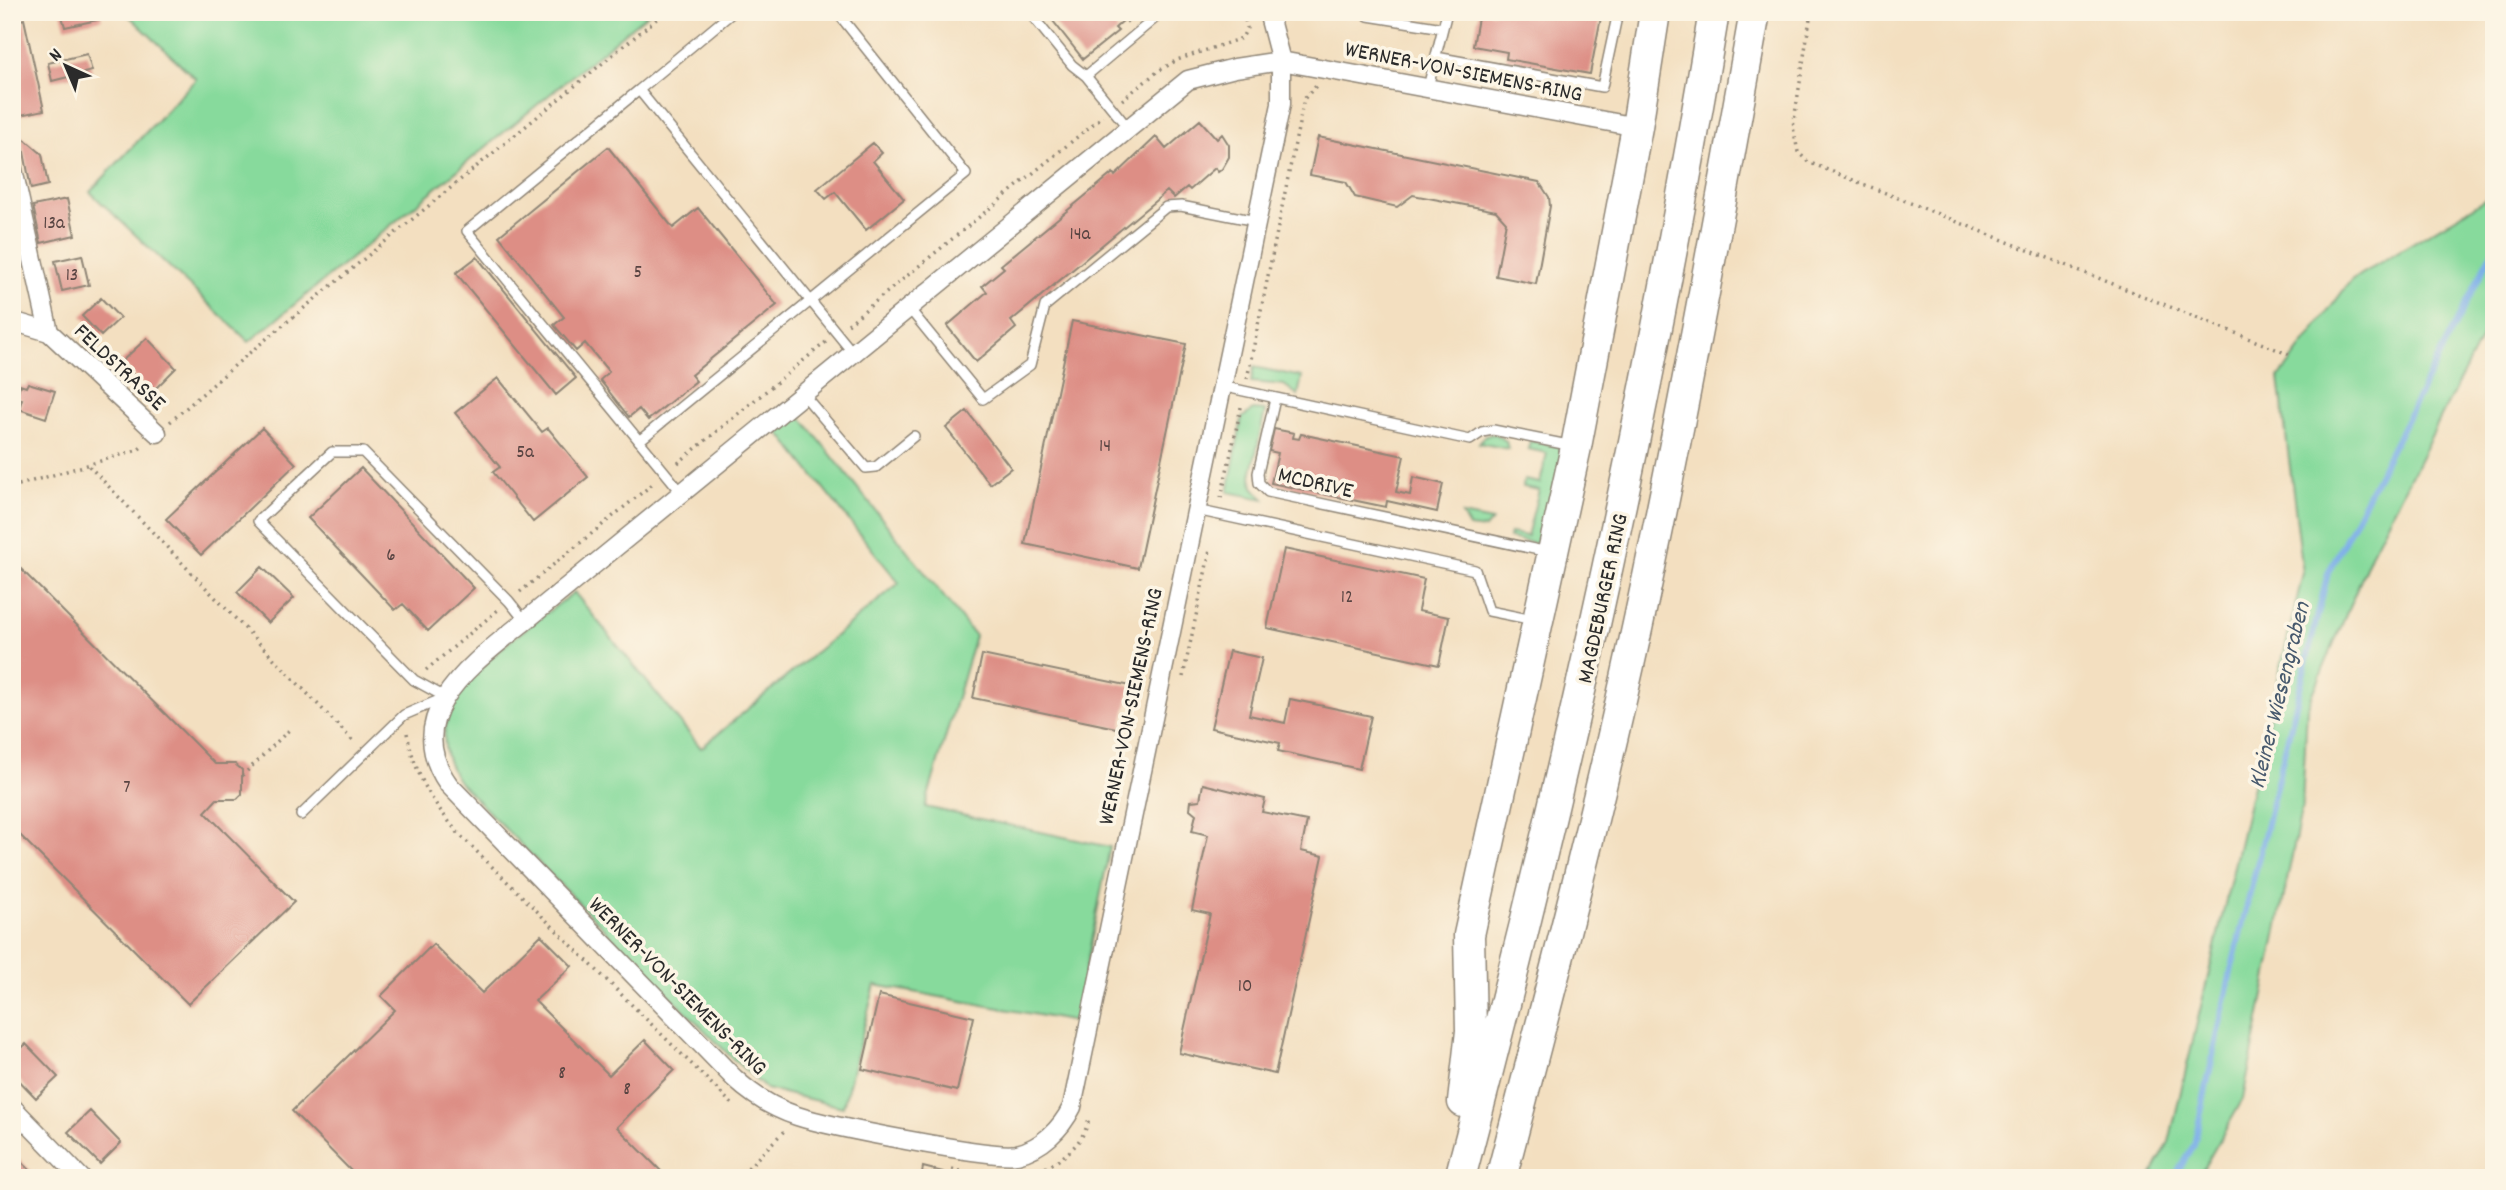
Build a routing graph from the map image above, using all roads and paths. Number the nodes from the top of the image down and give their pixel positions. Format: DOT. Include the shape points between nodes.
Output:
graph roads {
  1 [pos="665,12"];
  2 [pos="733,12"];
  3 [pos="837,12"];
  4 [pos="1029,12"];
  5 [pos="1158,12"];
  6 [pos="1243,12"];
  7 [pos="1268,12"];
  8 [pos="1369,12"];
  9 [pos="1447,12"];
  10 [pos="1618,12"];
  11 [pos="1655,12"];
  12 [pos="1714,12"];
  13 [pos="1755,12"];
  14 [pos="1811,12"];
  15 [pos="1443,28"];
  16 [pos="1436,57"];
  17 [pos="1281,61"];
  18 [pos="1086,76"];
  19 [pos="1429,87"];
  20 [pos="639,90"];
  21 [pos="1112,109"];
  22 [pos="1128,128"];
  23 [pos="1637,128"];
  24 [pos="12,165"];
  25 [pos="1256,221"];
  26 [pos="811,301"];
  27 [pos="908,307"];
  28 [pos="12,321"];
  29 [pos="49,332"];
  30 [pos="837,333"];
  31 [pos="853,353"];
  32 [pos="2293,356"];
  33 [pos="1221,386"];
  34 [pos="803,394"];
  35 [pos="1275,399"];
  36 [pos="157,433"];
  37 [pos="914,436"];
  38 [pos="639,441"];
  39 [pos="1576,447"];
  40 [pos="89,466"];
  41 [pos="666,473"];
  42 [pos="12,487"];
  43 [pos="682,493"];
  44 [pos="1195,510"];
  45 [pos="1553,553"];
  46 [pos="509,601"];
  47 [pos="525,621"];
  48 [pos="1539,621"];
  49 [pos="414,680"];
  50 [pos="445,697"];
  51 [pos="290,729"];
  52 [pos="365,753"];
  53 [pos="242,776"];
  54 [pos="301,814"];
  55 [pos="12,1107"];
  56 [pos="799,1116"];
  57 [pos="81,1178"];
  58 [pos="737,1178"];
  59 [pos="1447,1178"];
  60 [pos="1460,1178"];
  61 [pos="1501,1178"];
  1 -- 36 [label="path"];
  2 -- 20 [label="lane"];
  3 -- 26 [label="lane" via="966,174"];
  4 -- 18 [label="lane"];
  5 -- 18 [label="lane"];
  6 -- 21 [label="path" via="1247,28 1242,38 1163,68"];
  7 -- 17 [label="street, WERNER-VON-SIEMENS-RING"];
  8 -- 15 [label="lane" via="1368,16"];
  9 -- 15 [label="lane"];
  10 -- 16 [label="lane" via="1602,87"];
  11 -- 23 [label="highway"];
  12 -- 60 [label="highway, MAGDEBURGER RING" via="1686,180 1608,571 1553,815"];
  13 -- 61 [label="highway, MAGDEBURGER RING" via="1648,574 1553,981"];
  14 -- 32 [label="path" via="1793,127 1798,152 1808,162"];
  15 -- 16 [label="lane"];
  16 -- 19 [label="lane"];
  17 -- 19 [label="street, WERNER-VON-SIEMENS-RING"];
  17 -- 22 [label="street, WERNER-VON-SIEMENS-RING" via="1188,80"];
  17 -- 25 [label="street, WERNER-VON-SIEMENS-RING" via="1280,104"];
  18 -- 21 [label="lane"];
  19 -- 23 [label="street, WERNER-VON-SIEMENS-RING"];
  20 -- 26 [label="lane"];
  20 -- 38 [label="lane" via="467,230"];
  21 -- 22 [label="lane"];
  21 -- 30 [label="path"];
  22 -- 27 [label="street, WERNER-VON-SIEMENS-RING"];
  23 -- 39 [label="highway"];
  24 -- 29 [label="street"];
  25 -- 27 [label="lane" via="1167,207 1045,306 1030,365 983,399"];
  25 -- 33 [label="street, WERNER-VON-SIEMENS-RING"];
  26 -- 30 [label="lane"];
  26 -- 38 [label="lane"];
  27 -- 31 [label="street, WERNER-VON-SIEMENS-RING"];
  28 -- 29 [label="street, FELDSTRASSE"];
  29 -- 36 [label="street, FELDSTRASSE"];
  30 -- 31 [label="lane"];
  30 -- 41 [label="path"];
  31 -- 34 [label="street, WERNER-VON-SIEMENS-RING"];
  33 -- 35 [label="lane"];
  33 -- 44 [label="street, WERNER-VON-SIEMENS-RING"];
  34 -- 37 [label="lane" via="866,468 876,467"];
  34 -- 43 [label="street, WERNER-VON-SIEMENS-RING"];
  35 -- 39 [label="lane" via="1470,440 1493,430"];
  35 -- 45 [label="lane, MCDRIVE" via="1258,476 1266,491"];
  36 -- 40 [label="path" via="138,450"];
  38 -- 41 [label="lane"];
  39 -- 45 [label="highway"];
  40 -- 42 [label="path"];
  40 -- 52 [label="path"];
  41 -- 43 [label="lane"];
  41 -- 46 [label="path"];
  43 -- 47 [label="street, WERNER-VON-SIEMENS-RING"];
  44 -- 48 [label="lane" via="1475,570 1489,611"];
  44 -- 56 [label="street, WERNER-VON-SIEMENS-RING" via="1076,1097 1067,1117 1043,1142 1007,1155"];
  45 -- 48 [label="highway"];
  46 -- 47 [label="lane"];
  46 -- 49 [label="path"];
  46 -- 49 [label="lane" via="363,452 332,452 258,521"];
  47 -- 50 [label="street, WERNER-VON-SIEMENS-RING" via="481,657"];
  48 -- 59 [label="highway" via="1469,935 1471,1053"];
  49 -- 50 [label="lane"];
  50 -- 52 [label="lane" via="404,715"];
  50 -- 56 [label="street, WERNER-VON-SIEMENS-RING" via="436,714 431,750 449,785 744,1088"];
  51 -- 53 [label="path"];
  52 -- 54 [label="lane"];
  55 -- 57 [label="street"];
  56 -- 58 [label="path"];
}
